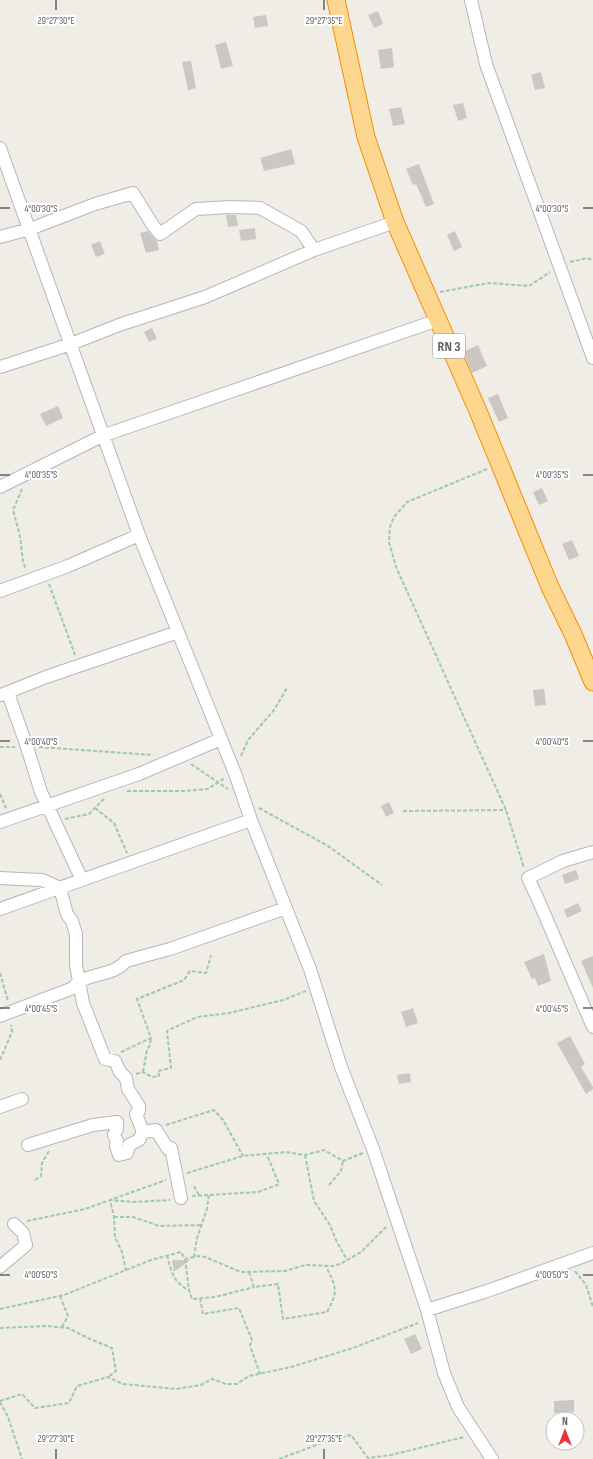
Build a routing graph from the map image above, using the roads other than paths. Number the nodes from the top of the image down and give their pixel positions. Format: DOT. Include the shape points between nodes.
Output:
graph roads {
  1 [pos="336,0"];
  2 [pos="471,0"];
  3 [pos="0,148"];
  4 [pos="2,162"];
  5 [pos="394,222"];
  6 [pos="30,229"];
  7 [pos="0,237"];
  8 [pos="314,250"];
  9 [pos="438,320"];
  10 [pos="71,344"];
  11 [pos="593,358"];
  12 [pos="0,368"];
  13 [pos="102,436"];
  14 [pos="0,487"];
  15 [pos="139,535"];
  16 [pos="0,591"];
  17 [pos="178,632"];
  18 [pos="593,682"];
  19 [pos="4,694"];
  20 [pos="221,738"];
  21 [pos="48,806"];
  22 [pos="251,820"];
  23 [pos="0,822"];
  24 [pos="593,852"];
  25 [pos="0,878"];
  26 [pos="82,880"];
  27 [pos="60,888"];
  28 [pos="286,908"];
  29 [pos="0,909"];
  30 [pos="78,982"];
  31 [pos="0,1016"];
  32 [pos="593,1028"];
  33 [pos="22,1099"];
  34 [pos="0,1107"];
  35 [pos="144,1132"];
  36 [pos="28,1145"];
  37 [pos="181,1198"];
  38 [pos="14,1224"];
  39 [pos="593,1253"];
  40 [pos="0,1267"];
  41 [pos="429,1315"];
  42 [pos="492,1459"];
  1 -- 5 [label="highway, RN 3" via="366,137"];
  2 -- 11 [label="street" via="486,64 510,136 534,192"];
  3 -- 4 [label="street"];
  4 -- 6 [label="street"];
  5 -- 8 [label="street"];
  5 -- 9 [label="highway, RN 3"];
  6 -- 7 [label="street"];
  6 -- 8 [label="street" via="133,193 160,234 196,209 260,208 301,231"];
  6 -- 10 [label="street"];
  8 -- 10 [label="street" via="205,297 119,325"];
  9 -- 13 [label="street"];
  9 -- 18 [label="highway, RN 3" via="550,587"];
  10 -- 12 [label="street"];
  10 -- 13 [label="street"];
  13 -- 14 [label="street"];
  13 -- 15 [label="street"];
  15 -- 16 [label="street" via="68,566"];
  15 -- 17 [label="street"];
  17 -- 19 [label="street"];
  17 -- 20 [label="street"];
  19 -- 21 [label="street" via="27,747"];
  20 -- 21 [label="street" via="139,774"];
  20 -- 22 [label="street"];
  21 -- 23 [label="street"];
  21 -- 26 [label="street"];
  22 -- 26 [label="street"];
  22 -- 28 [label="street"];
  24 -- 32 [label="street" via="563,861 528,878"];
  25 -- 27 [label="street" via="42,880"];
  26 -- 27 [label="street"];
  27 -- 29 [label="street"];
  27 -- 30 [label="street" via="66,914 72,920 76,934"];
  28 -- 30 [label="street" via="170,949 126,961 122,966 105,974"];
  28 -- 41 [label="street"];
  30 -- 31 [label="street" via="72,988"];
  30 -- 35 [label="street" via="91,1027 106,1059 115,1061 126,1078 128,1089 139,1106 136,1114"];
  33 -- 34 [label="street"];
  35 -- 36 [label="street" via="139,1140 129,1145 127,1153 119,1155 114,1135 117,1122 93,1125"];
  35 -- 37 [label="street" via="156,1130 168,1149 171,1148"];
  38 -- 40 [label="street" via="23,1234 26,1245"];
  39 -- 41 [label="street"];
  41 -- 42 [label="street" via="444,1373 458,1407"];
}
